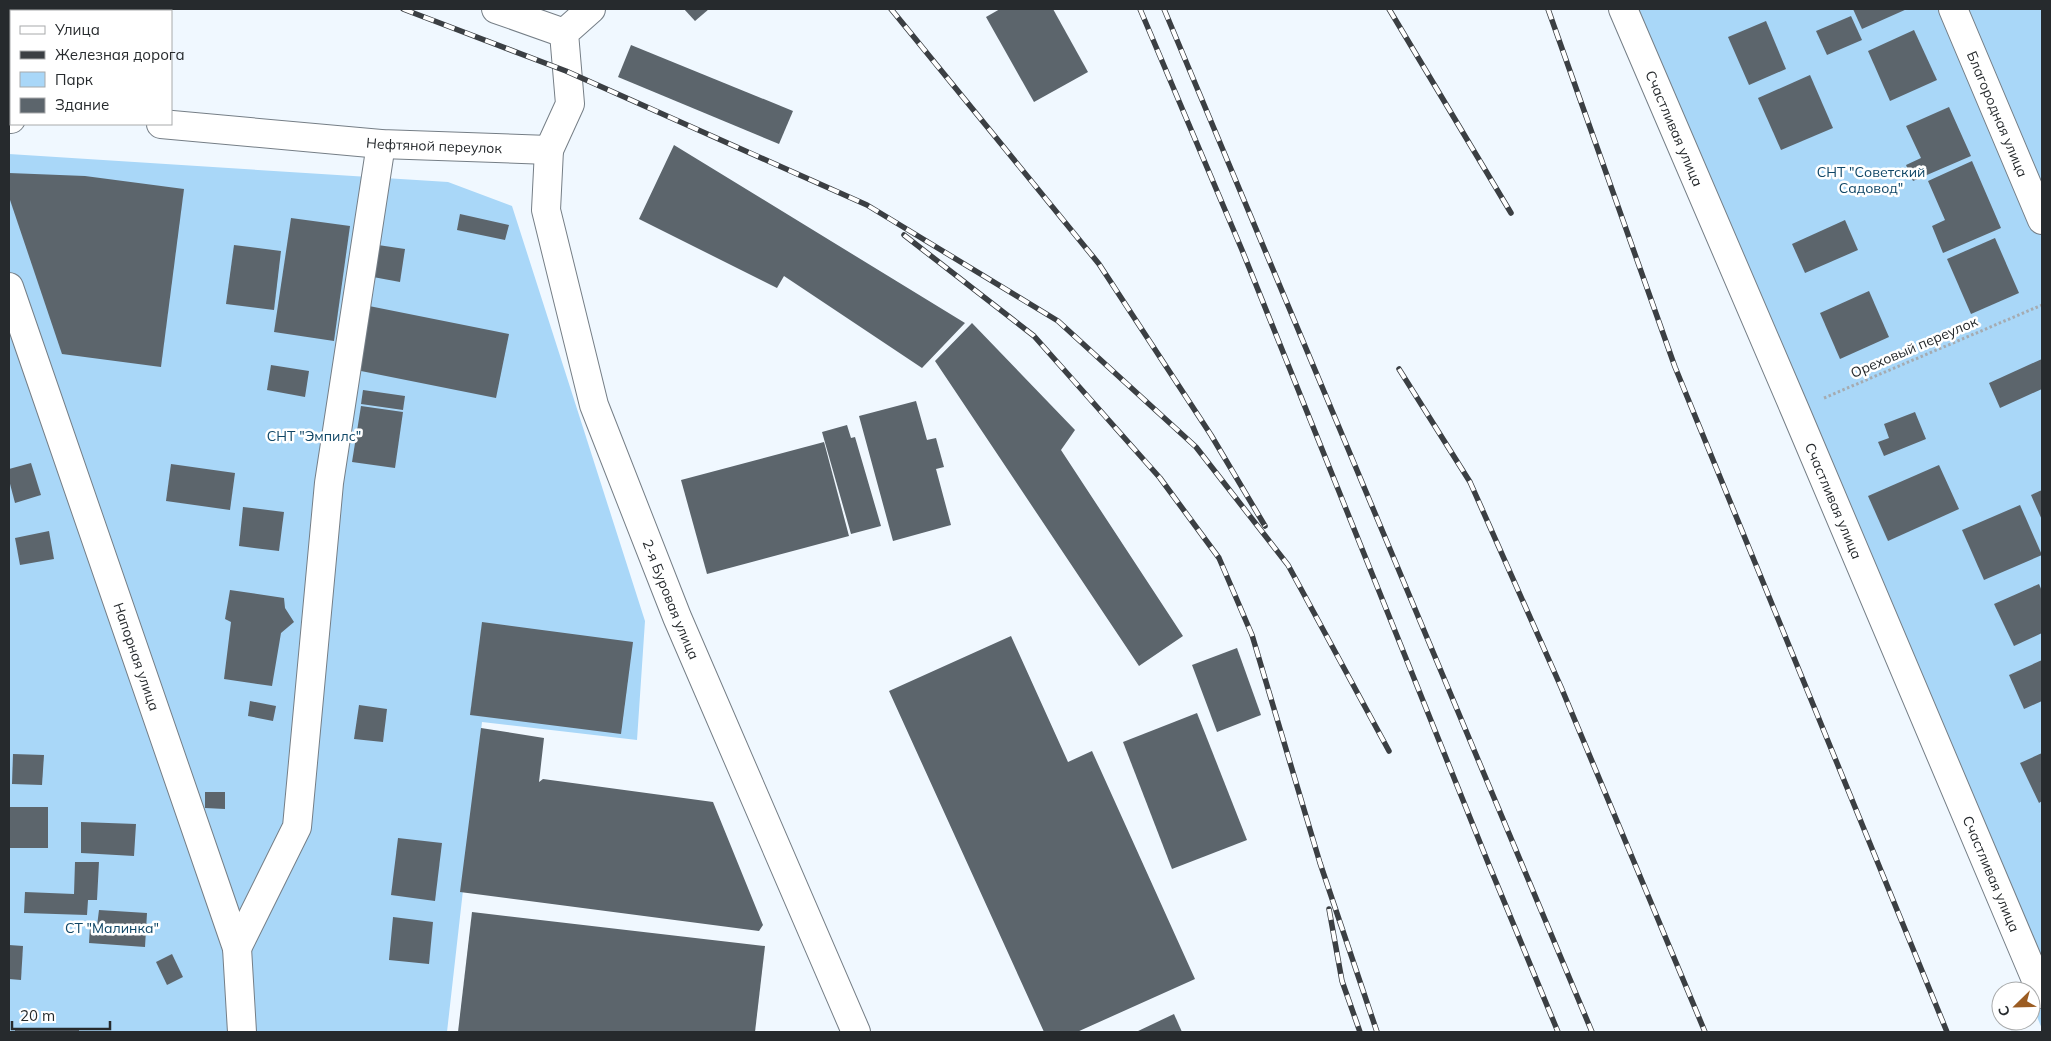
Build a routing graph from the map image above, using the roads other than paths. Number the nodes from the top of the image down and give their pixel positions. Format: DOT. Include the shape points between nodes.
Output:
graph roads {
  1 [pos="496,9"];
  2 [pos="591,9"];
  3 [pos="1622,9"];
  4 [pos="1953,9"];
  5 [pos="564,33"];
  6 [pos="172,125"];
  7 [pos="381,144"];
  8 [pos="549,150"];
  9 [pos="2042,220"];
  10 [pos="9,287"];
  11 [pos="237,948"];
  12 [pos="2042,994"];
  13 [pos="242,1032"];
  14 [pos="856,1032"];
  1 -- 5 [label="street"];
  2 -- 5 [label="street"];
  3 -- 12 [label="street, Счастливая улица"];
  4 -- 9 [label="street, Благородная улица"];
  5 -- 8 [label="street" via="570,104"];
  6 -- 7 [label="street, Нефтяной переулок"];
  7 -- 8 [label="street, Нефтяной переулок"];
  7 -- 11 [label="street" via="329,483 298,827"];
  8 -- 14 [label="street, 2-я Буровая улица" via="546,210 594,405 677,617"];
  10 -- 11 [label="street, Напорная улица"];
  11 -- 13 [label="street, Напорная улица"];
}
